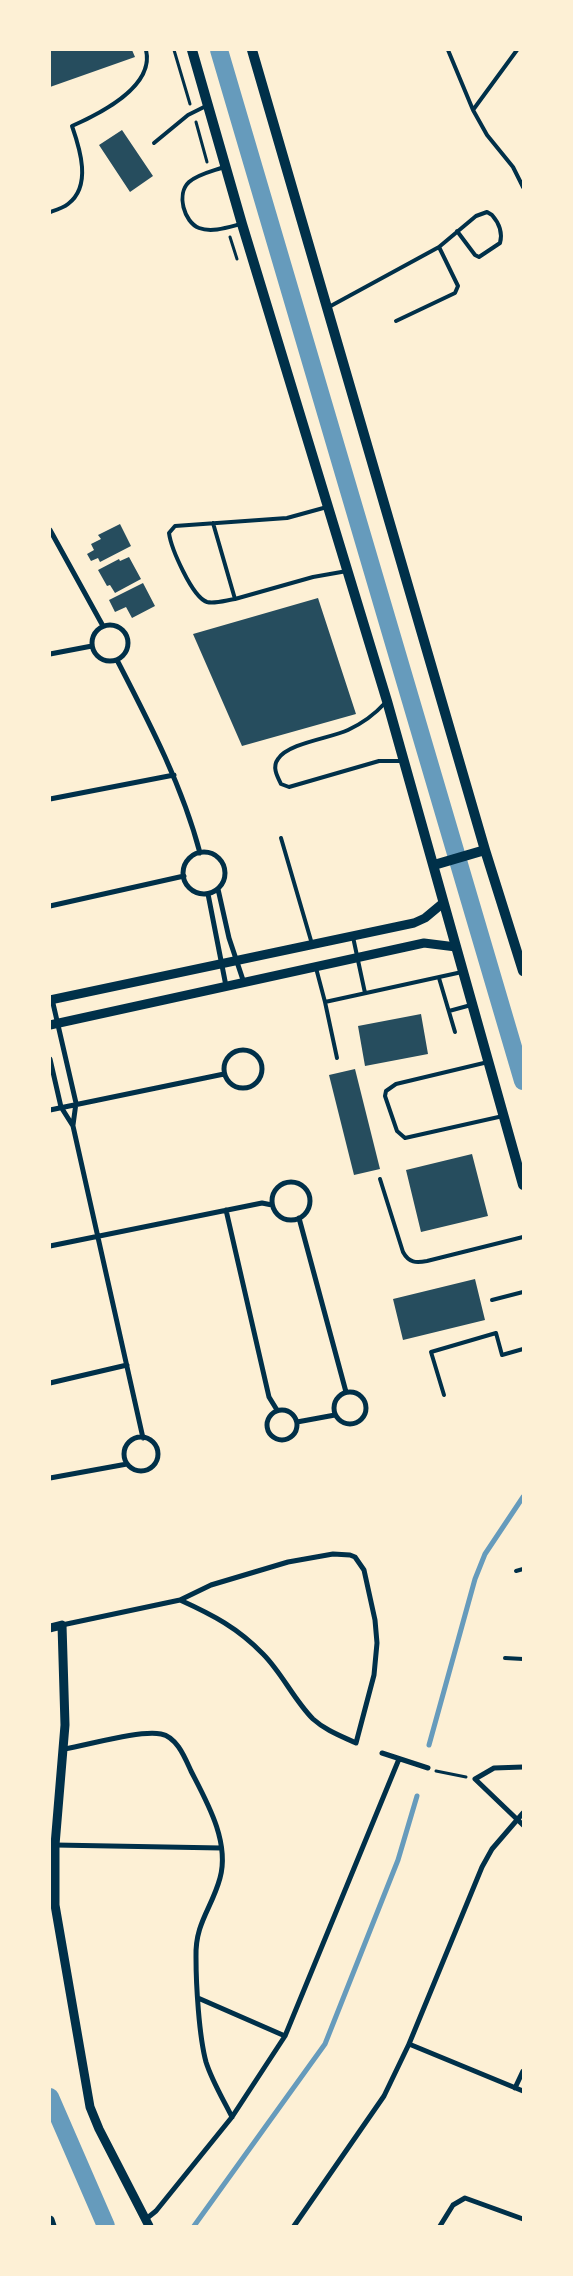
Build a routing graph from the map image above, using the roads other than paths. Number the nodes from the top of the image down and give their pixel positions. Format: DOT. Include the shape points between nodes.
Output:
graph roads {
  1 [pos="146,50"];
  2 [pos="192,50"];
  3 [pos="252,50"];
  4 [pos="448,50"];
  5 [pos="517,50"];
  6 [pos="208,105"];
  7 [pos="473,110"];
  8 [pos="154,143"];
  9 [pos="226,166"];
  10 [pos="523,187"];
  11 [pos="50,212"];
  12 [pos="242,224"];
  13 [pos="457,232"];
  14 [pos="439,247"];
  15 [pos="328,308"];
  16 [pos="396,322"];
  17 [pos="327,507"];
  18 [pos="213,523"];
  19 [pos="50,530"];
  20 [pos="348,571"];
  21 [pos="235,599"];
  22 [pos="103,626"];
  23 [pos="92,646"];
  24 [pos="50,654"];
  25 [pos="117,660"];
  26 [pos="387,701"];
  27 [pos="404,761"];
  28 [pos="174,775"];
  29 [pos="50,799"];
  30 [pos="282,838"];
  31 [pos="485,850"];
  32 [pos="200,853"];
  33 [pos="434,865"];
  34 [pos="184,876"];
  35 [pos="218,890"];
  36 [pos="208,894"];
  37 [pos="443,903"];
  38 [pos="50,906"];
  39 [pos="352,935"];
  40 [pos="312,944"];
  41 [pos="456,947"];
  42 [pos="357,957"];
  43 [pos="237,959"];
  44 [pos="220,963"];
  45 [pos="316,966"];
  46 [pos="523,971"];
  47 [pos="464,972"];
  48 [pos="439,978"];
  49 [pos="244,983"];
  50 [pos="226,986"];
  51 [pos="365,993"];
  52 [pos="51,999"];
  53 [pos="325,1002"];
  54 [pos="473,1004"];
  55 [pos="449,1011"];
  56 [pos="54,1024"];
  57 [pos="455,1032"];
  58 [pos="337,1058"];
  59 [pos="50,1059"];
  60 [pos="488,1062"];
  61 [pos="224,1074"];
  62 [pos="76,1104"];
  63 [pos="61,1107"];
  64 [pos="50,1110"];
  65 [pos="504,1116"];
  66 [pos="73,1126"];
  67 [pos="380,1179"];
  68 [pos="523,1185"];
  69 [pos="272,1205"];
  70 [pos="226,1210"];
  71 [pos="299,1218"];
  72 [pos="98,1236"];
  73 [pos="523,1237"];
  74 [pos="50,1246"];
  75 [pos="523,1292"];
  76 [pos="492,1300"];
  77 [pos="523,1349"];
  78 [pos="127,1365"];
  79 [pos="50,1383"];
  80 [pos="346,1392"];
  81 [pos="444,1395"];
  82 [pos="277,1410"];
  83 [pos="335,1415"];
  84 [pos="297,1422"];
  85 [pos="143,1438"];
  86 [pos="127,1464"];
  87 [pos="50,1478"];
  88 [pos="523,1569"];
  89 [pos="516,1571"];
  90 [pos="180,1600"];
  91 [pos="62,1625"];
  92 [pos="50,1628"];
  93 [pos="505,1658"];
  94 [pos="523,1659"];
  95 [pos="64,1749"];
  96 [pos="382,1753"];
  97 [pos="399,1759"];
  98 [pos="523,1767"];
  99 [pos="428,1768"];
  100 [pos="523,1813"];
  101 [pos="517,1818"];
  102 [pos="523,1825"];
  103 [pos="55,1844"];
  104 [pos="221,1848"];
  105 [pos="198,1998"];
  106 [pos="285,2036"];
  107 [pos="409,2044"];
  108 [pos="523,2071"];
  109 [pos="515,2088"];
  110 [pos="523,2091"];
  111 [pos="232,2117"];
  112 [pos="523,2219"];
  113 [pos="50,2220"];
  114 [pos="148,2223"];
  115 [pos="52,2226"];
  116 [pos="294,2226"];
  117 [pos="440,2226"];
  1 -- 11 [label="lane" via="147,67 137,83 97,115 72,126 80,149 80,186 67,205"];
  2 -- 6 [label="main road"];
  3 -- 15 [label="main road"];
  4 -- 7 [label="lane"];
  5 -- 7 [label="lane"];
  6 -- 8 [label="lane" via="188,115"];
  6 -- 9 [label="main road"];
  7 -- 10 [label="lane" via="487,135 513,167"];
  9 -- 12 [label="main road"];
  9 -- 12 [label="lane" via="189,183 182,200 188,220 201,229"];
  12 -- 17 [label="main road"];
  13 -- 13 [label="lane" via="476,216 487,212 497,220 502,237 500,243 479,257"];
  13 -- 14 [label="lane"];
  14 -- 15 [label="lane"];
  14 -- 16 [label="lane" via="457,290"];
  15 -- 31 [label="main road"];
  17 -- 18 [label="lane" via="295,517"];
  17 -- 20 [label="main road"];
  18 -- 21 [label="lane"];
  18 -- 21 [label="lane" via="175,526 170,540 187,579 203,599 208,602"];
  19 -- 22 [label="street"];
  20 -- 21 [label="lane" via="313,577"];
  20 -- 26 [label="main road"];
  22 -- 23 [label="street" via="94,634"];
  22 -- 25 [label="street" via="119,628 126,636 126,652"];
  23 -- 24 [label="street"];
  23 -- 25 [label="street" via="102,659"];
  25 -- 28 [label="street"];
  26 -- 27 [label="main road"];
  26 -- 27 [label="lane" via="374,715 347,731 288,750 278,758 275,766 277,775 281,784 288,787 379,761"];
  27 -- 33 [label="main road"];
  28 -- 29 [label="street"];
  28 -- 32 [label="street" via="193,823"];
  30 -- 40 [label="lane"];
  31 -- 33 [label="main road"];
  31 -- 46 [label="main road"];
  32 -- 34 [label="street" via="186,864"];
  32 -- 35 [label="street" via="214,854 223,864 225,878"];
  33 -- 37 [label="main road"];
  34 -- 36 [label="street" via="192,890"];
  34 -- 38 [label="street"];
  35 -- 36 [label="street"];
  35 -- 43 [label="street"];
  36 -- 44 [label="street"];
  37 -- 39 [label="street" via="414,923"];
  37 -- 41 [label="main road"];
  39 -- 40 [label="street"];
  39 -- 42 [label="lane"];
  40 -- 43 [label="street"];
  41 -- 42 [label="street" via="424,944"];
  41 -- 47 [label="main road"];
  42 -- 45 [label="street"];
  42 -- 51 [label="lane"];
  43 -- 44 [label="street"];
  43 -- 49 [label="street"];
  44 -- 50 [label="street"];
  44 -- 52 [label="street"];
  45 -- 49 [label="street"];
  45 -- 53 [label="lane"];
  47 -- 48 [label="lane"];
  47 -- 54 [label="main road"];
  48 -- 51 [label="lane"];
  48 -- 55 [label="lane"];
  49 -- 50 [label="street"];
  50 -- 56 [label="street"];
  51 -- 53 [label="lane"];
  52 -- 56 [label="street"];
  53 -- 58 [label="lane"];
  54 -- 55 [label="lane"];
  54 -- 60 [label="main road"];
  55 -- 57 [label="lane"];
  56 -- 62 [label="street"];
  59 -- 63 [label="street"];
  60 -- 65 [label="main road"];
  60 -- 65 [label="lane" via="396,1084 386,1090 385,1096 397,1131 405,1138"];
  61 -- 61 [label="street" via="231,1085 251,1087 260,1078 261,1064 248,1051 235,1052 225,1061"];
  61 -- 62 [label="street"];
  62 -- 63 [label="street"];
  62 -- 66 [label="street"];
  63 -- 64 [label="street"];
  63 -- 66 [label="street"];
  65 -- 68 [label="main road"];
  66 -- 72 [label="street"];
  67 -- 73 [label="lane" via="403,1252 412,1262"];
  69 -- 70 [label="street" via="262,1203"];
  69 -- 71 [label="street" via="281,1217"];
  69 -- 71 [label="street" via="273,1194 281,1184 299,1184 307,1190 310,1203"];
  70 -- 72 [label="street"];
  70 -- 82 [label="street" via="269,1396"];
  71 -- 80 [label="street"];
  72 -- 74 [label="street"];
  72 -- 78 [label="street"];
  75 -- 76 [label="lane"];
  77 -- 81 [label="lane" via="502,1355 496,1333 431,1352"];
  78 -- 79 [label="street"];
  78 -- 85 [label="street"];
  80 -- 83 [label="street" via="335,1401"];
  80 -- 83 [label="street" via="361,1396 366,1405 365,1415 353,1424 342,1422"];
  82 -- 84 [label="street" via="287,1410"];
  82 -- 84 [label="street" via="269,1416 266,1426 274,1438 284,1440 292,1436"];
  83 -- 84 [label="street"];
  85 -- 86 [label="street" via="134,1439 126,1445"];
  85 -- 86 [label="street" via="148,1438 156,1446 154,1466 137,1471"];
  86 -- 87 [label="street"];
  88 -- 89 [label="lane"];
  90 -- 90 [label="street" via="211,1584 288,1562 343,1553 355,1557 369,1585 376,1643 374,1675 356,1743 314,1720 265,1656 245,1637 215,1616"];
  90 -- 91 [label="street"];
  91 -- 92 [label="street"];
  91 -- 95 [label="street"];
  93 -- 94 [label="lane"];
  95 -- 103 [label="street"];
  95 -- 104 [label="street" via="163,1734 184,1755 216,1825"];
  96 -- 97 [label="street"];
  97 -- 99 [label="street"];
  97 -- 106 [label="street"];
  98 -- 101 [label="street" via="494,1768 475,1779"];
  100 -- 101 [label="street"];
  101 -- 102 [label="street"];
  101 -- 107 [label="street" via="482,1867"];
  103 -- 104 [label="street"];
  103 -- 114 [label="street" via="55,1904 90,2107 98,2129"];
  104 -- 105 [label="street" via="220,1878 197,1932"];
  105 -- 106 [label="street"];
  105 -- 111 [label="street" via="206,2061"];
  106 -- 111 [label="street"];
  107 -- 109 [label="street"];
  107 -- 116 [label="street" via="384,2096"];
  108 -- 109 [label="street"];
  109 -- 110 [label="street"];
  111 -- 114 [label="street"];
  112 -- 117 [label="street" via="465,2198 453,2204"];
  113 -- 115 [label="street"];
}
